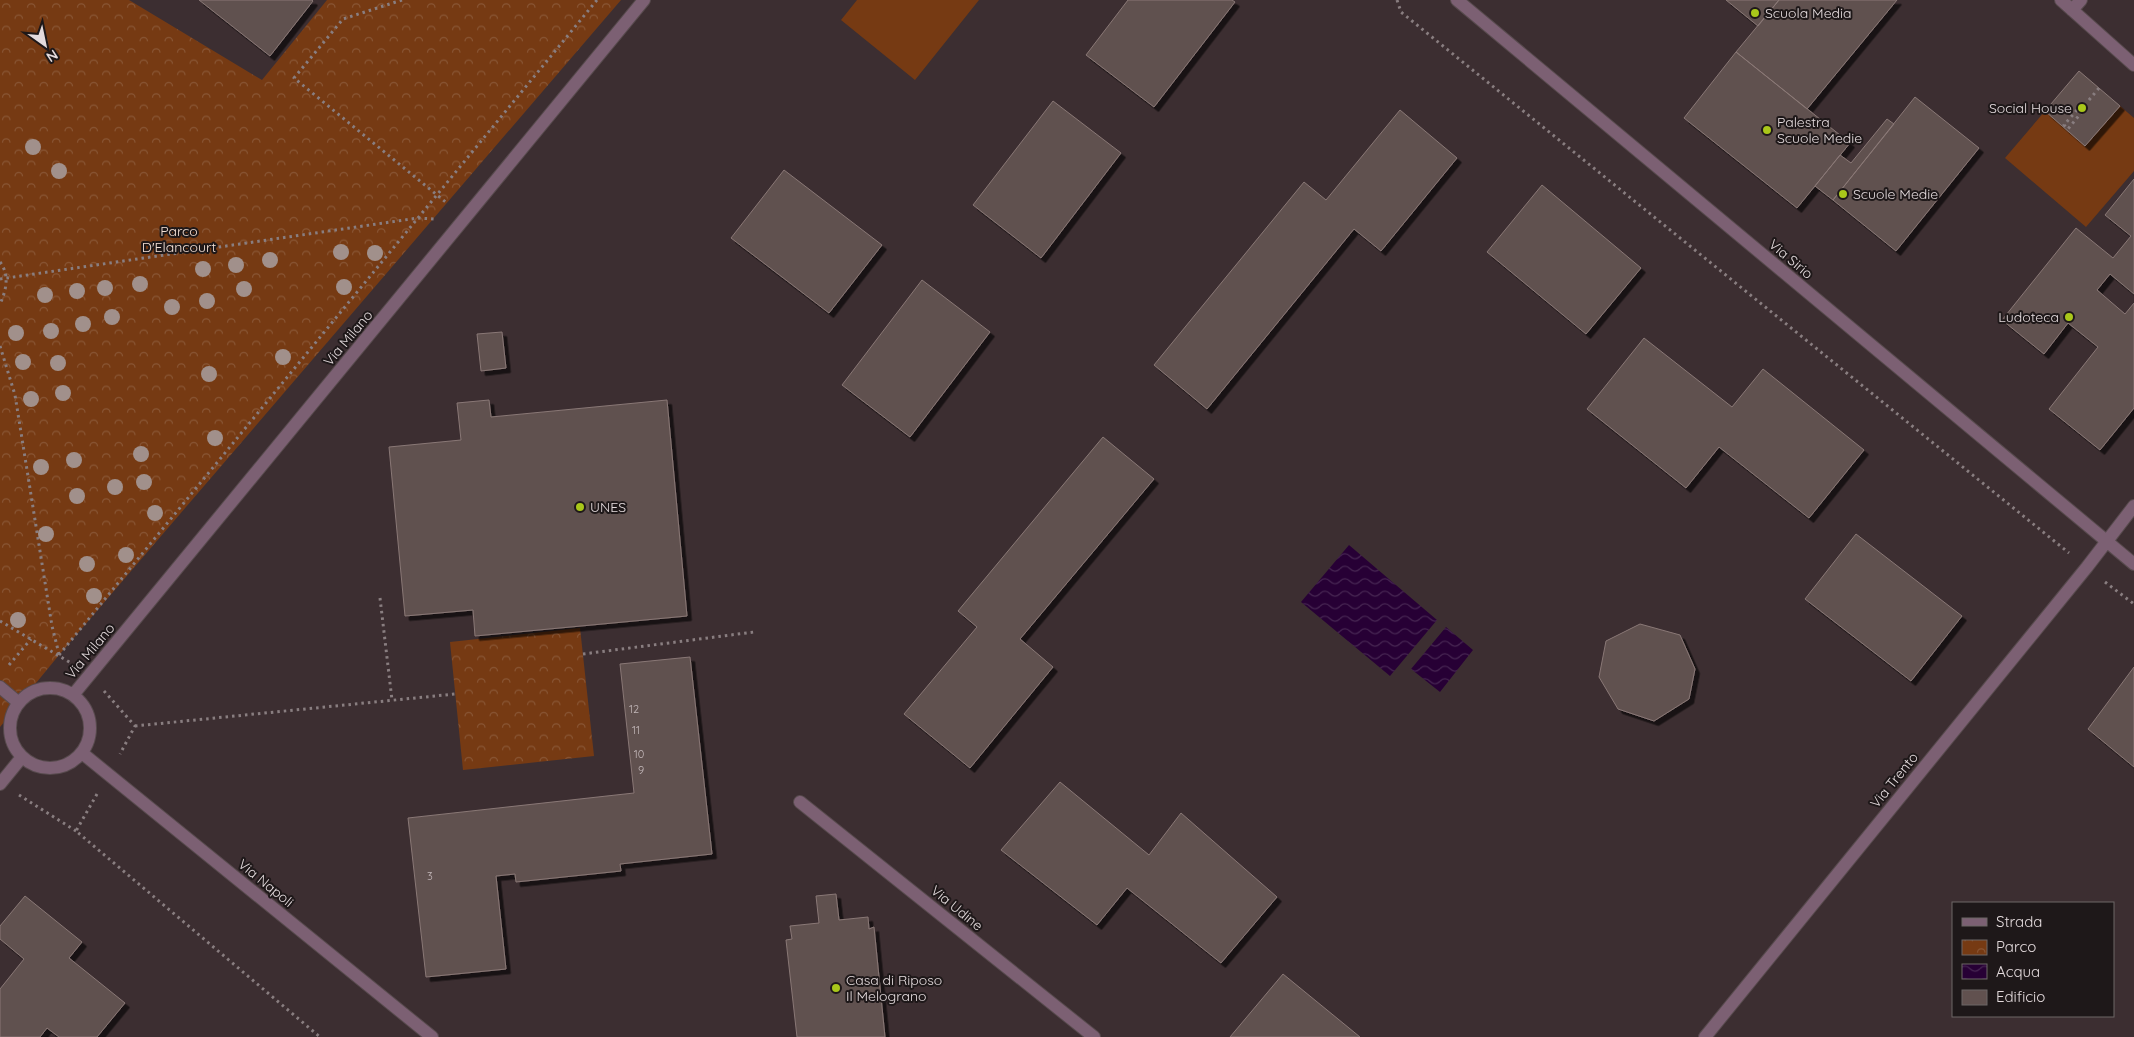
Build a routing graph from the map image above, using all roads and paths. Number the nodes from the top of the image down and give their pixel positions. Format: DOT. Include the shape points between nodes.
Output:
graph roads {
  1 [pos="402,0"];
  2 [pos="598,0"];
  3 [pos="644,0"];
  4 [pos="1397,0"];
  5 [pos="1458,0"];
  6 [pos="2061,0"];
  7 [pos="2076,5"];
  8 [pos="2134,65"];
  9 [pos="2099,88"];
  10 [pos="2089,100"];
  11 [pos="2077,110"];
  12 [pos="2081,113"];
  13 [pos="437,195"];
  14 [pos="418,218"];
  15 [pos="465,219"];
  16 [pos="0,262"];
  17 [pos="6,278"];
  18 [pos="0,279"];
  19 [pos="0,304"];
  20 [pos="0,346"];
  21 [pos="2134,506"];
  22 [pos="2105,541"];
  23 [pos="2134,564"];
  24 [pos="2087,568"];
  25 [pos="380,598"];
  26 [pos="2134,604"];
  27 [pos="754,632"];
  28 [pos="31,639"];
  29 [pos="583,654"];
  30 [pos="6,669"];
  31 [pos="0,687"];
  32 [pos="73,694"];
  33 [pos="455,694"];
  34 [pos="392,700"];
  35 [pos="19,703"];
  36 [pos="135,726"];
  37 [pos="82,753"];
  38 [pos="22,757"];
  39 [pos="0,784"];
  40 [pos="800,802"];
  41 [pos="76,831"];
  42 [pos="432,1037"];
  43 [pos="1094,1037"];
  44 [pos="1705,1037"];
  1 -- 13 [label="path" via="343,19 294,78"];
  2 -- 13 [label="path"];
  3 -- 15 [label="street, Via Milano"];
  4 -- 24 [label="path" via="1401,12"];
  5 -- 22 [label="street, Via Sirio"];
  6 -- 7 [label="street"];
  7 -- 8 [label="street"];
  9 -- 10 [label="path"];
  11 -- 12 [label="path" via="2064,125 2068,129"];
  13 -- 14 [label="path"];
  13 -- 15 [label="path"];
  14 -- 15 [label="path"];
  14 -- 17 [label="path"];
  14 -- 20 [label="path" via="60,655 52,626 15,395"];
  15 -- 32 [label="street, Via Milano"];
  16 -- 17 [label="path"];
  17 -- 18 [label="path"];
  17 -- 19 [label="path" via="6,292"];
  21 -- 22 [label="street, Via Trento"];
  22 -- 23 [label="street, Via Sirio"];
  22 -- 24 [label="street, Via Trento"];
  24 -- 26 [label="path"];
  24 -- 44 [label="street, Via Trento"];
  25 -- 34 [label="path"];
  27 -- 29 [label="path"];
  28 -- 30 [label="path"];
  31 -- 35 [label="street"];
  32 -- 35 [label="street" via="45,688 35,690"];
  32 -- 37 [label="street" via="87,712 90,722 88,744"];
  33 -- 34 [label="path"];
  34 -- 36 [label="path"];
  35 -- 38 [label="street" via="12,716 10,732 12,742"];
  37 -- 38 [label="street" via="74,761 54,768 34,765"];
  37 -- 42 [label="street, Via Napoli"];
  38 -- 39 [label="street"];
  39 -- 41 [label="path"];
  40 -- 43 [label="street, Via Udine"];
}
